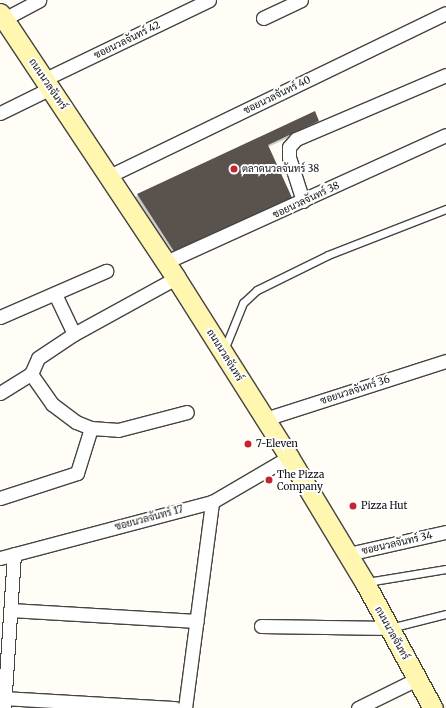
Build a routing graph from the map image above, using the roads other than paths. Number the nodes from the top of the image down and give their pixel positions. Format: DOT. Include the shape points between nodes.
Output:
graph roads {
  1 [pos="39,0"];
  2 [pos="209,0"];
  3 [pos="299,0"];
  4 [pos="446,13"];
  5 [pos="2,16"];
  6 [pos="263,18"];
  7 [pos="446,75"];
  8 [pos="48,83"];
  9 [pos="0,113"];
  10 [pos="446,135"];
  11 [pos="109,176"];
  12 [pos="303,201"];
  13 [pos="446,209"];
  14 [pos="166,262"];
  15 [pos="106,271"];
  16 [pos="176,278"];
  17 [pos="55,294"];
  18 [pos="0,317"];
  19 [pos="74,334"];
  20 [pos="223,352"];
  21 [pos="446,361"];
  22 [pos="31,374"];
  23 [pos="0,393"];
  24 [pos="187,412"];
  25 [pos="265,419"];
  26 [pos="91,428"];
  27 [pos="290,457"];
  28 [pos="0,498"];
  29 [pos="212,502"];
  30 [pos="446,532"];
  31 [pos="14,554"];
  32 [pos="348,554"];
  33 [pos="0,558"];
  34 [pos="446,570"];
  35 [pos="364,582"];
  36 [pos="10,610"];
  37 [pos="446,614"];
  38 [pos="197,621"];
  39 [pos="261,626"];
  40 [pos="390,628"];
  41 [pos="417,679"];
  42 [pos="4,703"];
  43 [pos="175,708"];
  44 [pos="186,708"];
  45 [pos="358,708"];
  46 [pos="433,708"];
  1 -- 5 [label="street"];
  2 -- 8 [label="street, ซอยนวลจันทร์ 42"];
  3 -- 6 [label="street"];
  4 -- 11 [label="street, ซอยนวลจันทร์ 40"];
  5 -- 8 [label="main road, ถนนนวลจันทร์"];
  7 -- 12 [label="street" via="296,139 290,148 289,157"];
  8 -- 9 [label="street, ซอยนวลจันทร์ 42"];
  8 -- 11 [label="main road, ถนนนวลจันทร์"];
  10 -- 12 [label="street, ซอยนวลจันทร์ 38"];
  11 -- 14 [label="main road, ถนนนวลจันทร์"];
  12 -- 14 [label="street, ซอยนวลจันทร์ 38"];
  13 -- 20 [label="lane" via="328,255 257,290 243,303"];
  14 -- 16 [label="main road, ถนนนวลจันทร์"];
  15 -- 17 [label="street"];
  16 -- 19 [label="street"];
  16 -- 20 [label="main road, ถนนนวลจันทร์"];
  17 -- 18 [label="street"];
  17 -- 19 [label="street"];
  19 -- 22 [label="street" via="38,358"];
  20 -- 25 [label="main road, ถนนนวลจันทร์"];
  21 -- 25 [label="street, ซอยนวลจันทร์ 36"];
  22 -- 23 [label="street"];
  22 -- 26 [label="street" via="52,404 76,422"];
  24 -- 26 [label="street" via="118,430"];
  25 -- 27 [label="main road, ถนนนวลจันทร์"];
  26 -- 28 [label="street" via="77,473"];
  27 -- 29 [label="street, ซอยนวลจันทร์ 17"];
  27 -- 32 [label="main road, ถนนนวลจันทร์"];
  29 -- 31 [label="street, ซอยนวลจันทร์ 17"];
  29 -- 38 [label="street"];
  30 -- 32 [label="street, ซอยนวลจันทร์ 34"];
  31 -- 33 [label="street, ซอยนวลจันทร์ 17"];
  31 -- 36 [label="street"];
  32 -- 35 [label="main road, ถนนนวลจันทร์"];
  34 -- 35 [label="lane"];
  35 -- 40 [label="main road, ถนนนวลจันทร์"];
  36 -- 38 [label="street"];
  36 -- 42 [label="street"];
  37 -- 40 [label="lane"];
  38 -- 44 [label="street"];
  39 -- 40 [label="street"];
  40 -- 41 [label="main road, ถนนนวลจันทร์"];
  41 -- 45 [label="street"];
  41 -- 46 [label="main road, ถนนนวลจันทร์"];
  42 -- 43 [label="street"];
}
